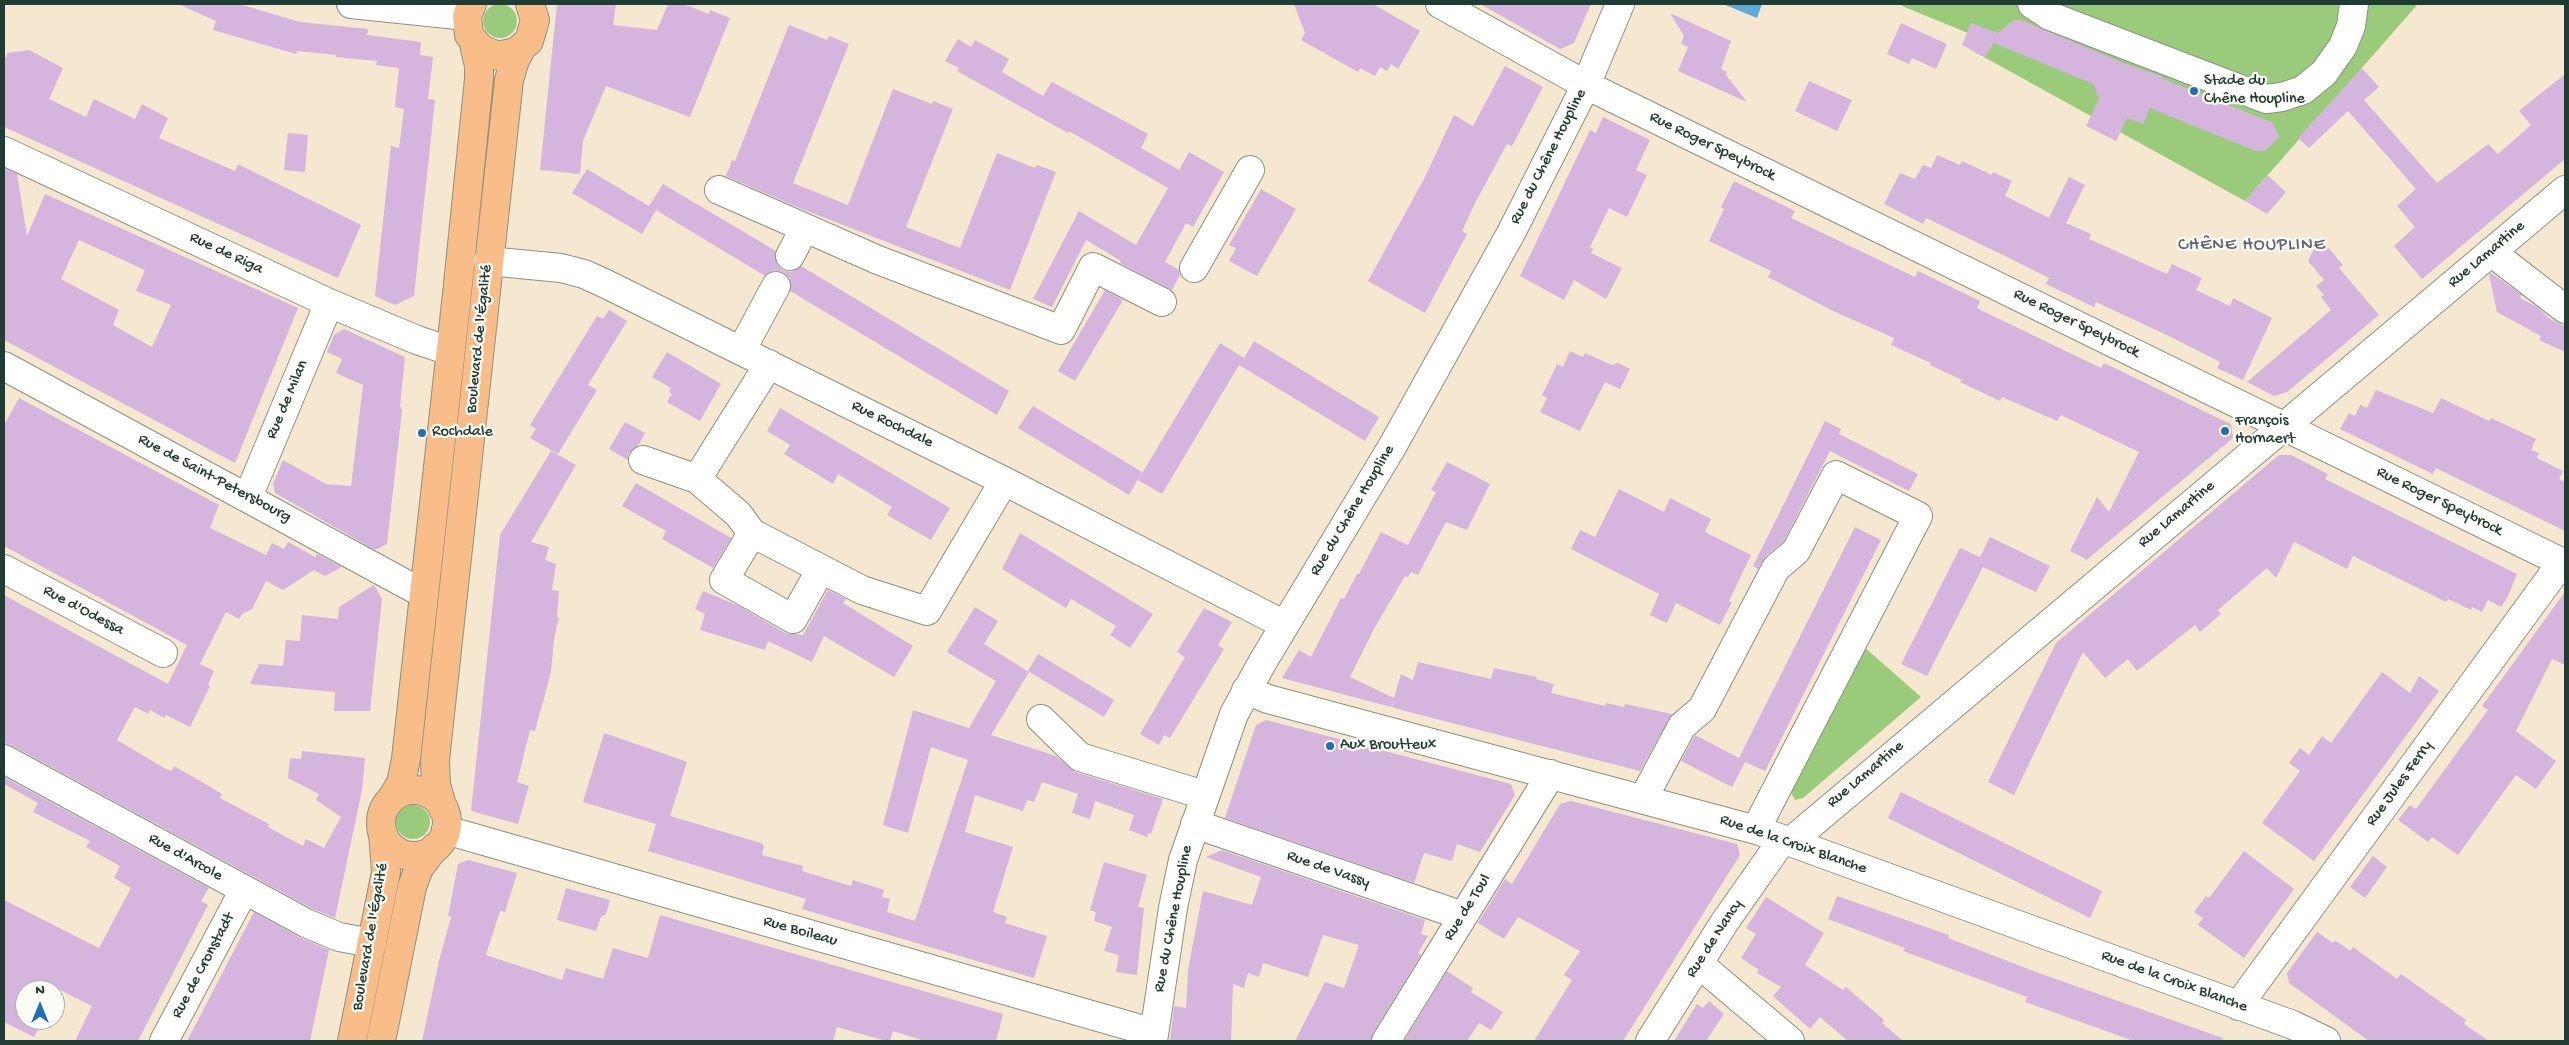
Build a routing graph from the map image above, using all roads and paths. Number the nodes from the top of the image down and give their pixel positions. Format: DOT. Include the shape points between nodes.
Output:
graph roads {
  1 [pos="351,4"];
  2 [pos="530,4"];
  3 [pos="1440,4"];
  4 [pos="1620,4"];
  5 [pos="2032,4"];
  6 [pos="2354,4"];
  7 [pos="471,20"];
  8 [pos="521,49"];
  9 [pos="1586,85"];
  10 [pos="4,151"];
  11 [pos="1250,170"];
  12 [pos="719,190"];
  13 [pos="2565,190"];
  14 [pos="804,229"];
  15 [pos="2491,252"];
  16 [pos="790,256"];
  17 [pos="488,261"];
  18 [pos="1194,268"];
  19 [pos="776,286"];
  20 [pos="1162,302"];
  21 [pos="329,303"];
  22 [pos="2565,309"];
  23 [pos="450,351"];
  24 [pos="741,351"];
  25 [pos="769,364"];
  26 [pos="4,366"];
  27 [pos="2283,426"];
  28 [pos="643,460"];
  29 [pos="697,479"];
  30 [pos="1004,481"];
  31 [pos="248,497"];
  32 [pos="752,533"];
  33 [pos="2564,563"];
  34 [pos="4,569"];
  35 [pos="821,569"];
  36 [pos="424,594"];
  37 [pos="1284,626"];
  38 [pos="163,653"];
  39 [pos="1246,690"];
  40 [pos="1041,719"];
  41 [pos="4,759"];
  42 [pos="1550,774"];
  43 [pos="1204,796"];
  44 [pos="392,798"];
  45 [pos="1643,799"];
  46 [pos="1194,824"];
  47 [pos="441,829"];
  48 [pos="1756,829"];
  49 [pos="383,833"];
  50 [pos="1786,840"];
  51 [pos="244,890"];
  52 [pos="1463,916"];
  53 [pos="372,943"];
  54 [pos="1698,964"];
  55 [pos="2238,1006"];
  56 [pos="1154,1037"];
  57 [pos="164,1041"];
  58 [pos="352,1041"];
  59 [pos="381,1041"];
  60 [pos="1386,1041"];
  61 [pos="1650,1041"];
  62 [pos="1790,1041"];
  63 [pos="2326,1041"];
  1 -- 7 [label="street"];
  2 -- 8 [label="main road, Boulevard de l'Égalité" via="535,26 532,36"];
  3 -- 9 [label="street, Rue Roger Speybrock"];
  4 -- 9 [label="street, Rue du Chêne Houpline"];
  5 -- 6 [label="street" via="2050,16 2260,97 2273,99 2303,90 2332,64 2347,36"];
  7 -- 8 [label="main road" via="481,49 492,55 504,56"];
  7 -- 23 [label="main road, Boulevard de l'Égalité" via="479,79"];
  8 -- 17 [label="main road, Boulevard de l'Égalité" via="508,80"];
  9 -- 27 [label="street, Rue Roger Speybrock"];
  9 -- 37 [label="street, Rue du Chêne Houpline" via="1511,233 1410,415"];
  10 -- 21 [label="street, Rue de Riga"];
  11 -- 18 [label="street"];
  12 -- 14 [label="street"];
  13 -- 15 [label="street, Rue Lamartine"];
  14 -- 16 [label="street"];
  14 -- 20 [label="street" via="1061,330 1092,267"];
  15 -- 22 [label="street"];
  15 -- 27 [label="street, Rue Lamartine"];
  17 -- 24 [label="street, Rue Rochdale" via="561,268 584,274"];
  17 -- 47 [label="main road, Boulevard de l'Égalité" via="435,760"];
  19 -- 24 [label="street"];
  21 -- 23 [label="street, Rue de Riga"];
  21 -- 31 [label="street, Rue de Milan"];
  23 -- 36 [label="main road, Boulevard de l'Égalité"];
  24 -- 25 [label="street, Rue Rochdale"];
  25 -- 29 [label="street"];
  25 -- 30 [label="street, Rue Rochdale"];
  26 -- 31 [label="street, Rue de Saint-Petersbourg"];
  27 -- 33 [label="street, Rue Roger Speybrock"];
  27 -- 50 [label="street, Rue Lamartine"];
  28 -- 29 [label="street"];
  29 -- 32 [label="street" via="738,514"];
  30 -- 35 [label="street" via="927,611 862,590"];
  30 -- 37 [label="street, Rue Rochdale"];
  31 -- 36 [label="street, Rue de Saint-Petersbourg"];
  32 -- 35 [label="street"];
  32 -- 35 [label="street" via="724,580 793,619"];
  33 -- 55 [label="street, Rue Jules Ferry"];
  34 -- 38 [label="street, Rue d'Odessa"];
  36 -- 44 [label="main road, Boulevard de l'Égalité" via="406,759 401,783"];
  37 -- 39 [label="street, Rue du Chêne Houpline"];
  39 -- 42 [label="street, Rue de la Croix Blanche" via="1268,699"];
  39 -- 43 [label="street, Rue du Chêne Houpline"];
  40 -- 43 [label="street" via="1080,757"];
  41 -- 51 [label="street, Rue d'Arcole"];
  42 -- 45 [label="street, Rue de la Croix Blanche"];
  42 -- 52 [label="street, Rue de Toul"];
  43 -- 46 [label="street, Rue du Chêne Houpline"];
  44 -- 47 [label="main road" via="401,792 418,790 433,796"];
  44 -- 49 [label="main road" via="383,812"];
  45 -- 48 [label="street, Rue de la Croix Blanche"];
  45 -- 48 [label="street" via="1682,726 1702,709 1776,568 1796,551 1836,475 1918,516"];
  46 -- 52 [label="street, Rue de Vassy"];
  46 -- 56 [label="street, Rue du Chêne Houpline" via="1173,908"];
  47 -- 49 [label="main road" via="421,854 405,854 392,846"];
  47 -- 56 [label="street, Rue Boileau"];
  47 -- 59 [label="main road, Boulevard de l'Égalité" via="418,868 412,887"];
  48 -- 50 [label="street, Rue de la Croix Blanche"];
  49 -- 53 [label="main road, Boulevard de l'Égalité" via="386,872"];
  50 -- 54 [label="street, Rue de Nancy"];
  50 -- 55 [label="street, Rue de la Croix Blanche"];
  51 -- 53 [label="street, Rue d'Arcole" via="324,931"];
  51 -- 57 [label="street, Rue de Cronstadt"];
  52 -- 60 [label="street, Rue de Toul"];
  53 -- 58 [label="main road, Boulevard de l'Égalité"];
  54 -- 61 [label="street, Rue de Nancy"];
  54 -- 62 [label="street"];
  55 -- 63 [label="street, Rue de la Croix Blanche"];
}
